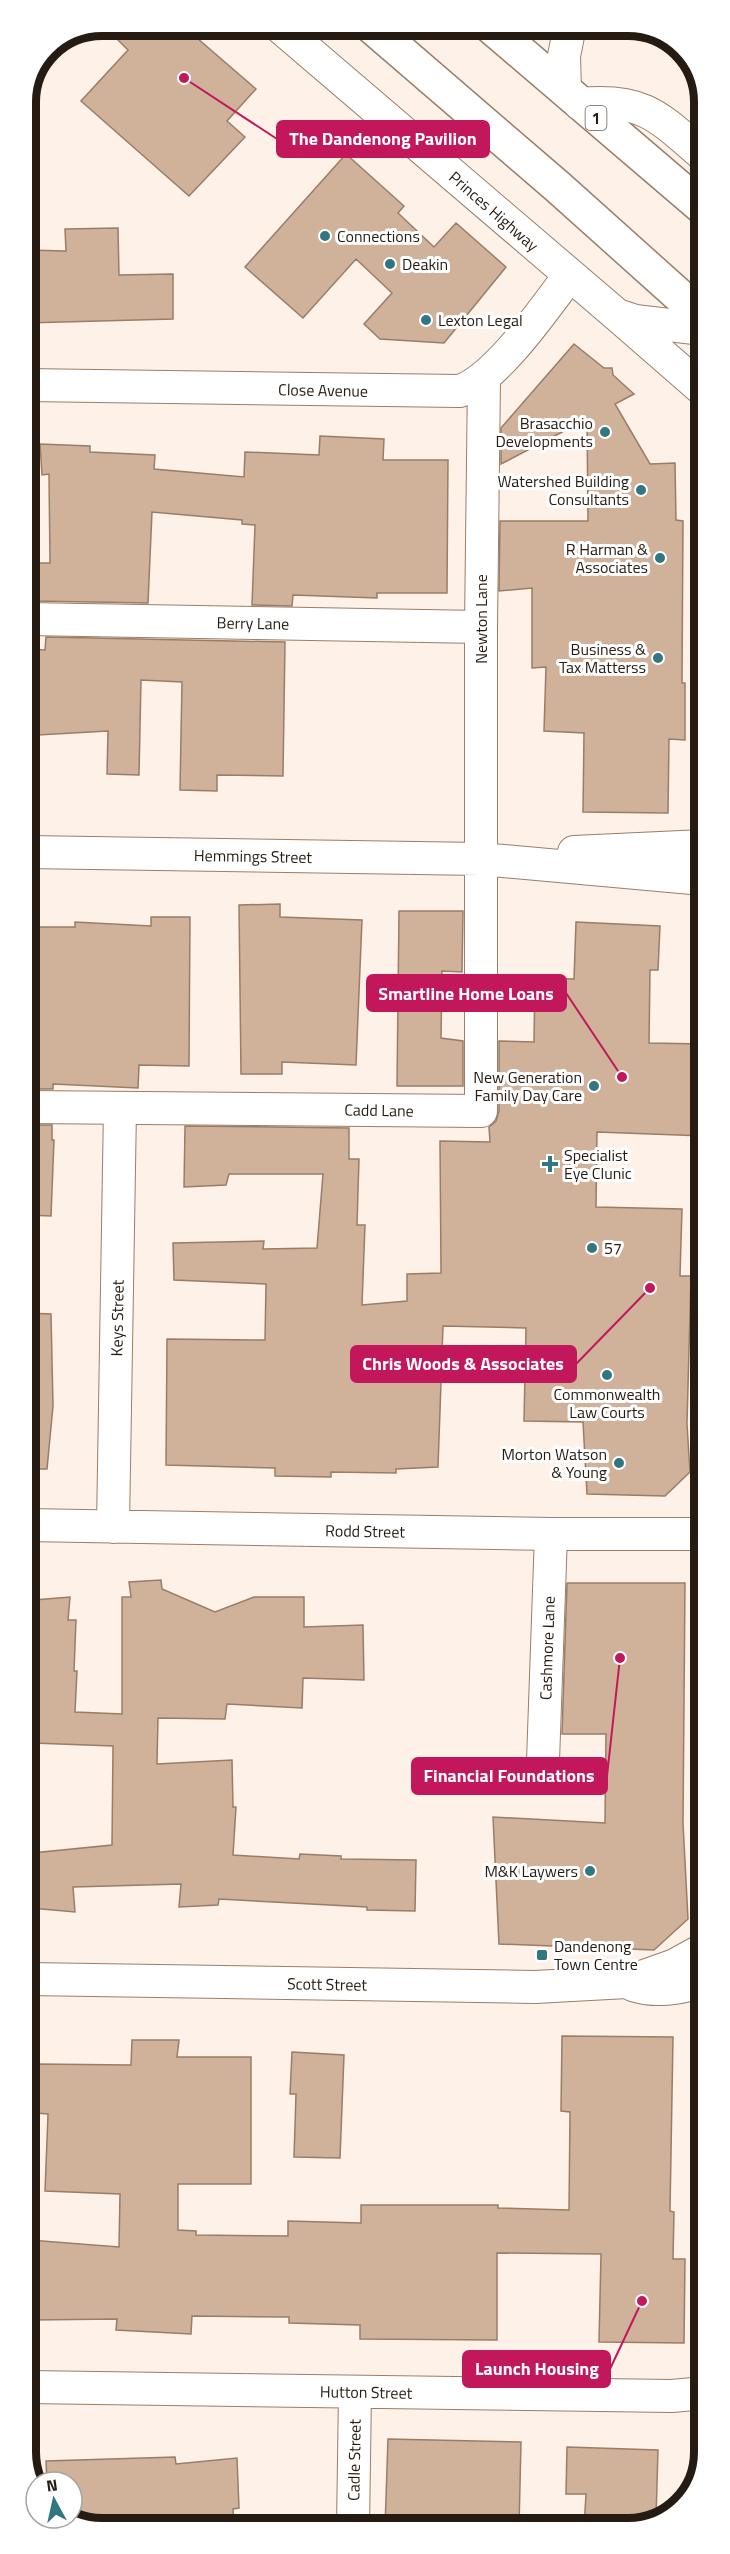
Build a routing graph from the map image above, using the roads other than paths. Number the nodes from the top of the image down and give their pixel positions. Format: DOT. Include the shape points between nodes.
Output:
graph roads {
  1 [pos="291,36"];
  2 [pos="383,36"];
  3 [pos="502,36"];
  4 [pos="568,36"];
  5 [pos="572,97"];
  6 [pos="694,148"];
  7 [pos="694,200"];
  8 [pos="569,276"];
  9 [pos="694,309"];
  10 [pos="617,315"];
  11 [pos="694,328"];
  12 [pos="484,378"];
  13 [pos="694,382"];
  14 [pos="36,385"];
  15 [pos="36,619"];
  16 [pos="481,627"];
  17 [pos="694,846"];
  18 [pos="36,852"];
  19 [pos="481,859"];
  20 [pos="694,878"];
  21 [pos="36,1107"];
  22 [pos="120,1108"];
  23 [pos="36,1526"];
  24 [pos="113,1527"];
  25 [pos="551,1534"];
  26 [pos="694,1534"];
  27 [pos="543,1761"];
  28 [pos="694,1955"];
  29 [pos="36,1979"];
  30 [pos="627,1982"];
  31 [pos="694,1984"];
  32 [pos="36,2387"];
  33 [pos="355,2392"];
  34 [pos="694,2394"];
  35 [pos="353,2518"];
  1 -- 8 [label="street, Princes Highway"];
  2 -- 9 [label="highway"];
  3 -- 5 [label="highway, 1"];
  4 -- 5 [label="street" via="564,56"];
  5 -- 6 [label="street" via="636,106 651,112"];
  5 -- 7 [label="highway, 1"];
  8 -- 10 [label="street, Princes Highway"];
  8 -- 12 [label="street, Close Avenue"];
  10 -- 11 [label="street, Princes Highway"];
  10 -- 13 [label="street"];
  12 -- 14 [label="street, Close Avenue" via="460,391 446,392"];
  12 -- 16 [label="street, Newton Lane"];
  15 -- 16 [label="street, Berry Lane"];
  16 -- 19 [label="street, Newton Lane"];
  17 -- 19 [label="street, Hemmings Street"];
  18 -- 19 [label="street, Hemmings Street"];
  19 -- 20 [label="street, Hemmings Street"];
  19 -- 22 [label="street, Cadd Lane" via="481,1111"];
  21 -- 22 [label="street, Cadd Lane"];
  22 -- 24 [label="street, Keys Street"];
  23 -- 24 [label="street, Rodd Street"];
  24 -- 25 [label="street, Rodd Street"];
  25 -- 26 [label="street, Rodd Street"];
  25 -- 27 [label="street, Cashmore Lane"];
  28 -- 30 [label="street, Scott Street"];
  29 -- 30 [label="street, Scott Street" via="535,1987"];
  30 -- 31 [label="street, Scott Street" via="646,1989"];
  32 -- 33 [label="street, Hutton Street"];
  33 -- 34 [label="street, Hutton Street"];
  33 -- 35 [label="street, Cadle Street"];
}
